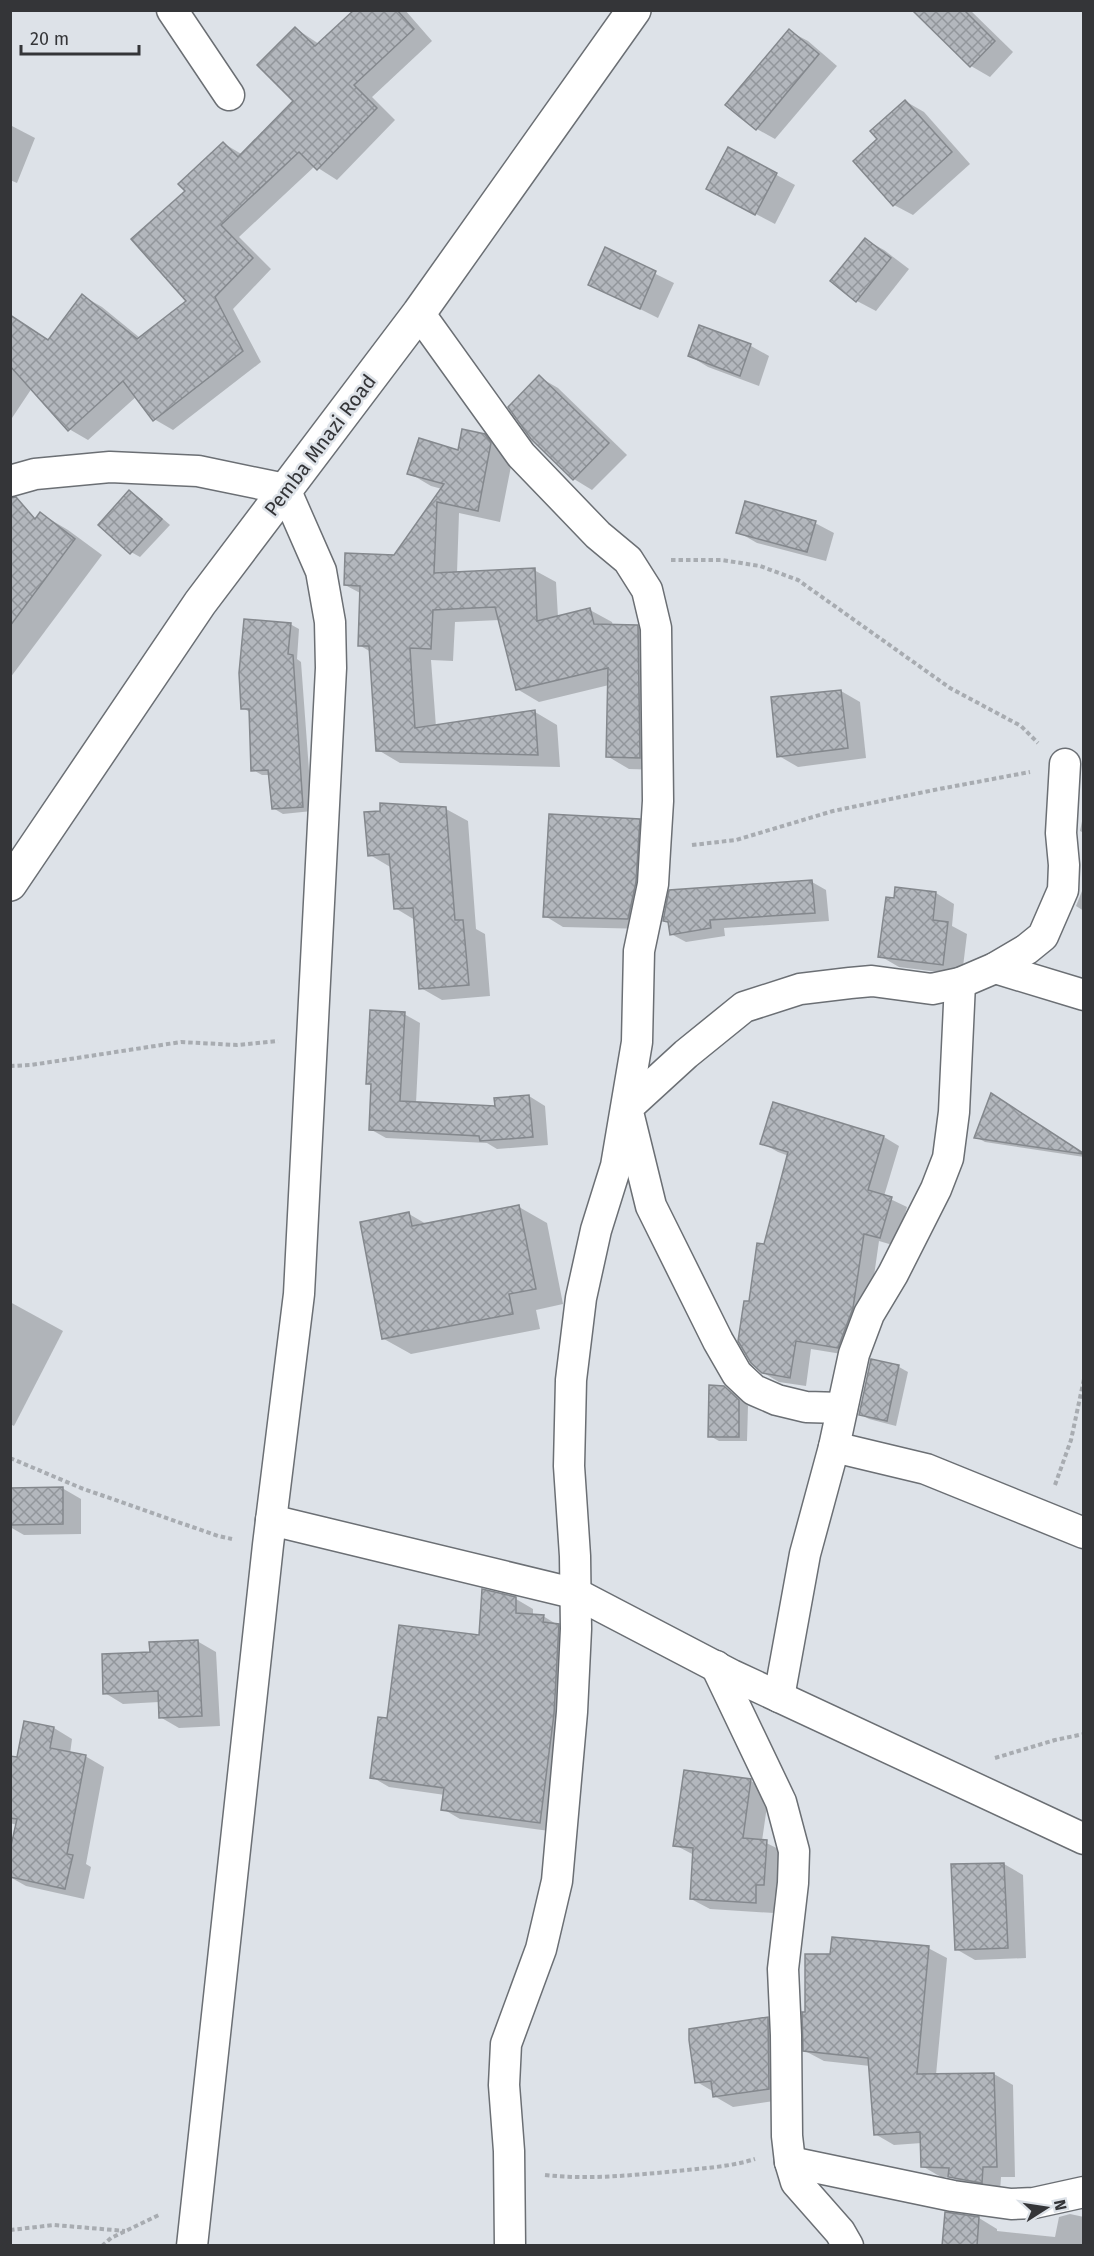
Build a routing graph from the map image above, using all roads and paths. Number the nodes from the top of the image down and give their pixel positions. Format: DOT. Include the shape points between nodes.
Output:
graph roads {
  1 [pos="172,10"];
  2 [pos="634,10"];
  3 [pos="229,95"];
  4 [pos="419,313"];
  5 [pos="10,481"];
  6 [pos="285,489"];
  7 [pos="628,560"];
  8 [pos="1060,761"];
  9 [pos="655,850"];
  10 [pos="10,884"];
  11 [pos="995,968"];
  12 [pos="960,983"];
  13 [pos="1083,995"];
  14 [pos="312,1038"];
  15 [pos="10,1066"];
  16 [pos="627,1108"];
  17 [pos="1083,1378"];
  18 [pos="842,1408"];
  19 [pos="834,1447"];
  20 [pos="10,1458"];
  21 [pos="1043,1516"];
  22 [pos="270,1533"];
  23 [pos="1083,1533"];
  24 [pos="577,1594"];
  25 [pos="717,1666"];
  26 [pos="779,1697"];
  27 [pos="1083,1734"];
  28 [pos="945,1774"];
  29 [pos="1083,1839"];
  30 [pos="788,2149"];
  31 [pos="1083,2192"];
  32 [pos="199,2194"];
  33 [pos="508,2198"];
  34 [pos="10,2230"];
  35 [pos="125,2231"];
  36 [pos="102,2246"];
  37 [pos="192,2246"];
  38 [pos="510,2246"];
  39 [pos="848,2246"];
  1 -- 3 [label="street"];
  2 -- 4 [label="main road, Pemba Mnazi Road"];
  4 -- 6 [label="main road, Pemba Mnazi Road"];
  4 -- 7 [label="street" via="520,455"];
  5 -- 6 [label="street" via="35,474 110,467 198,471"];
  6 -- 10 [label="main road, Pemba Mnazi Road" via="200,603"];
  6 -- 14 [label="street" via="321,571 330,622"];
  7 -- 8 [label="path" via="722,560 760,566 798,580 950,688 1021,726"];
  7 -- 9 [label="street" via="647,590 656,628"];
  8 -- 9 [label="path" via="1032,772 833,811 736,840"];
  8 -- 11 [label="street" via="1063,890 1043,936"];
  9 -- 16 [label="street" via="653,884 639,951 637,1042"];
  11 -- 12 [label="street"];
  11 -- 13 [label="street"];
  12 -- 16 [label="street" via="932,989 850,982 800,989 744,1006"];
  12 -- 18 [label="street" via="948,1158 893,1274 869,1314 854,1354"];
  14 -- 15 [label="path" via="237,1046 181,1042"];
  14 -- 22 [label="street" via="299,1294"];
  16 -- 18 [label="street" via="651,1206 737,1374 754,1390 777,1400 806,1407"];
  16 -- 24 [label="street" via="616,1166 588,1264 571,1380 569,1466"];
  17 -- 21 [label="path" via="1071,1440"];
  18 -- 19 [label="street"];
  19 -- 21 [label="street" via="926,1469"];
  19 -- 26 [label="street" via="805,1554"];
  20 -- 22 [label="path" via="81,1488 218,1536"];
  21 -- 23 [label="street"];
  22 -- 24 [label="street"];
  22 -- 32 [label="street"];
  24 -- 25 [label="street"];
  24 -- 33 [label="street" via="572,1712 557,1881 541,1949 506,2044"];
  25 -- 26 [label="street"];
  25 -- 30 [label="street" via="781,1802 794,1851 783,1969"];
  26 -- 28 [label="street"];
  27 -- 28 [label="path"];
  28 -- 29 [label="street"];
  30 -- 31 [label="street" via="953,2196 1011,2204"];
  30 -- 33 [label="path" via="735,2165 623,2176 541,2175"];
  30 -- 39 [label="street" via="796,2182"];
  32 -- 35 [label="path"];
  32 -- 37 [label="street"];
  33 -- 38 [label="street"];
  34 -- 35 [label="path" via="54,2225"];
  35 -- 36 [label="path"];
}
